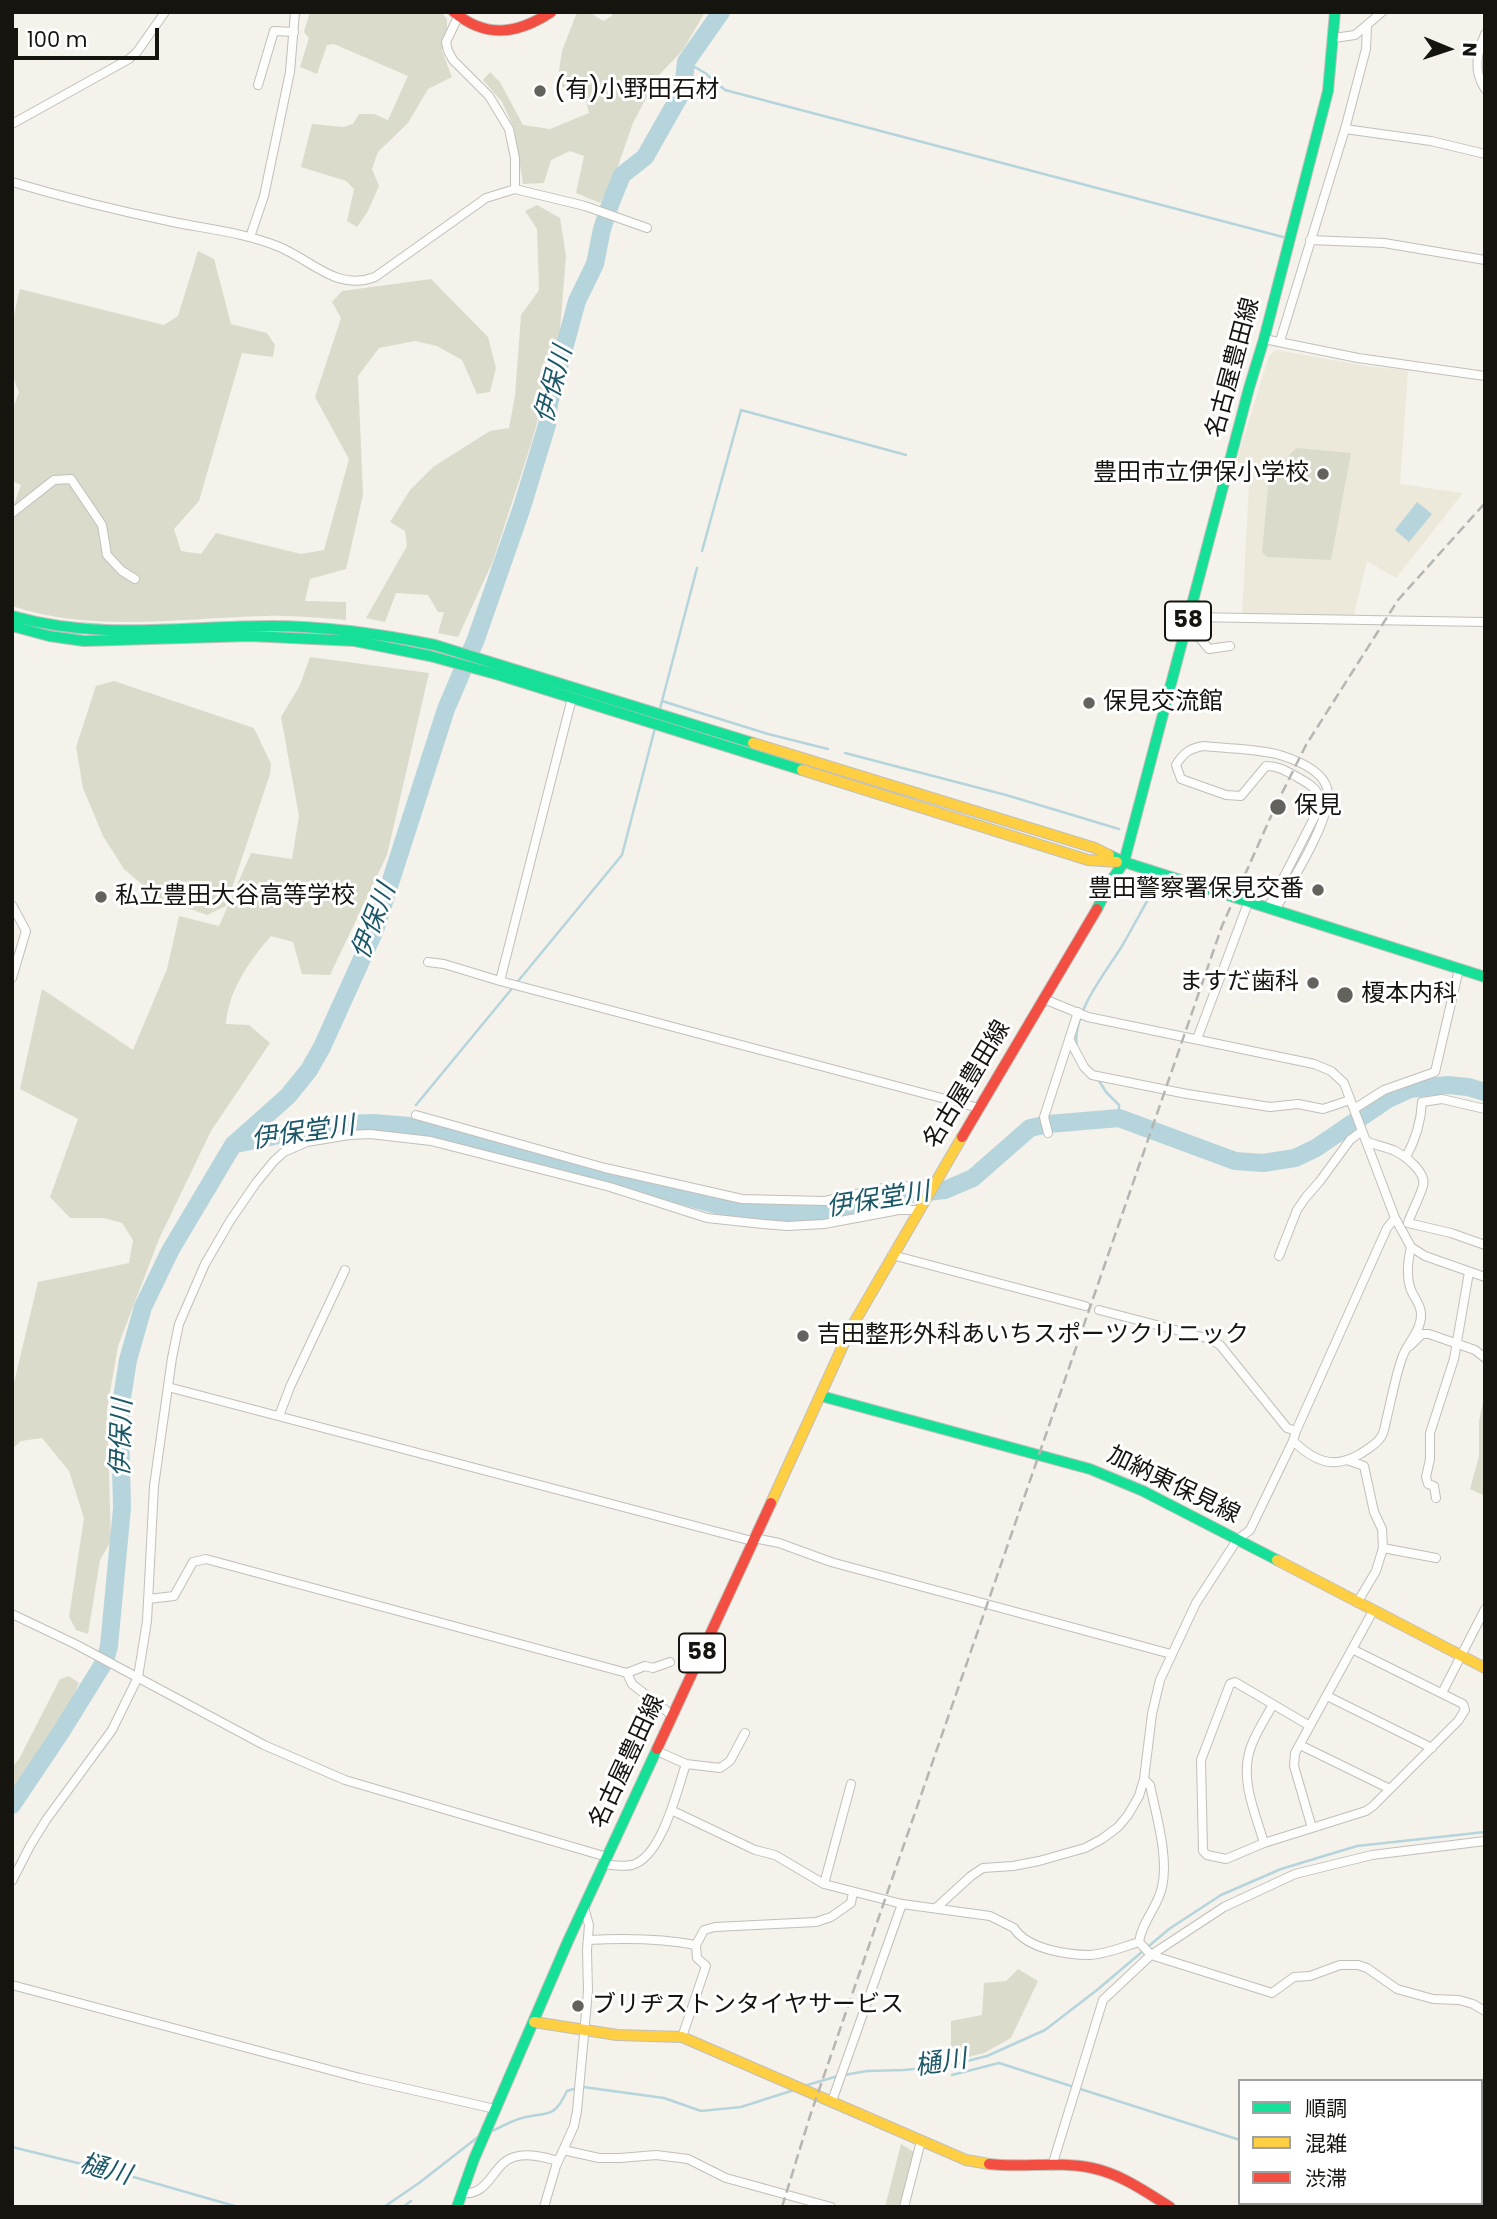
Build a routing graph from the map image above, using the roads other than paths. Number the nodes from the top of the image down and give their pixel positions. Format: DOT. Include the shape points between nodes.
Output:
graph roads {
  1 [pos="165,12"];
  2 [pos="295,12"];
  3 [pos="551,12"];
  4 [pos="1335,12"];
  5 [pos="1382,12"];
  6 [pos="456,14"];
  7 [pos="1367,26"];
  8 [pos="294,32"];
  9 [pos="1485,34"];
  10 [pos="1334,38"];
  11 [pos="258,85"];
  12 [pos="1485,89"];
  13 [pos="12,124"];
  14 [pos="1345,129"];
  15 [pos="1485,154"];
  16 [pos="12,182"];
  17 [pos="515,189"];
  18 [pos="645,228"];
  19 [pos="250,237"];
  20 [pos="1310,240"];
  21 [pos="1485,260"];
  22 [pos="1264,339"];
  23 [pos="1280,341"];
  24 [pos="1485,376"];
  25 [pos="12,513"];
  26 [pos="135,579"];
  27 [pos="12,616"];
  28 [pos="1189,617"];
  29 [pos="1485,622"];
  30 [pos="12,626"];
  31 [pos="1185,633"];
  32 [pos="1230,646"];
  33 [pos="435,651"];
  34 [pos="494,669"];
  35 [pos="572,698"];
  36 [pos="1124,862"];
  37 [pos="1248,903"];
  38 [pos="12,905"];
  39 [pos="1272,909"];
  40 [pos="428,962"];
  41 [pos="1459,969"];
  42 [pos="1485,977"];
  43 [pos="12,978"];
  44 [pos="500,981"];
  45 [pos="1044,999"];
  46 [pos="1082,1014"];
  47 [pos="1069,1039"];
  48 [pos="1197,1039"];
  49 [pos="979,1108"];
  50 [pos="1353,1108"];
  51 [pos="1485,1109"];
  52 [pos="416,1115"];
  53 [pos="1362,1128"];
  54 [pos="1048,1133"];
  55 [pos="1366,1142"];
  56 [pos="1406,1157"];
  57 [pos="932,1186"];
  58 [pos="917,1210"];
  59 [pos="1395,1218"];
  60 [pos="1485,1245"];
  61 [pos="1411,1247"];
  62 [pos="892,1255"];
  63 [pos="1279,1256"];
  64 [pos="345,1270"];
  65 [pos="1469,1272"];
  66 [pos="1485,1277"];
  67 [pos="1085,1306"];
  68 [pos="1099,1310"];
  69 [pos="1456,1343"];
  70 [pos="1407,1347"];
  71 [pos="1485,1358"];
  72 [pos="168,1387"];
  73 [pos="821,1396"];
  74 [pos="279,1416"];
  75 [pos="1296,1431"];
  76 [pos="1293,1441"];
  77 [pos="1348,1460"];
  78 [pos="1436,1498"];
  79 [pos="753,1540"];
  80 [pos="1237,1540"];
  81 [pos="1383,1548"];
  82 [pos="1436,1558"];
  83 [pos="148,1599"];
  84 [pos="1357,1603"];
  85 [pos="1485,1609"];
  86 [pos="1373,1611"];
  87 [pos="12,1614"];
  88 [pos="1352,1649"];
  89 [pos="1171,1654"];
  90 [pos="1461,1655"];
  91 [pos="670,1662"];
  92 [pos="1485,1668"];
  93 [pos="627,1673"];
  94 [pos="134,1675"];
  95 [pos="1442,1693"];
  96 [pos="1327,1696"];
  97 [pos="1273,1704"];
  98 [pos="673,1716"];
  99 [pos="1310,1726"];
  100 [pos="745,1732"];
  101 [pos="1300,1745"];
  102 [pos="1432,1748"];
  103 [pos="657,1751"];
  104 [pos="686,1764"];
  105 [pos="1144,1779"];
  106 [pos="852,1784"];
  107 [pos="1390,1789"];
  108 [pos="671,1810"];
  109 [pos="1312,1828"];
  110 [pos="1485,1841"];
  111 [pos="1264,1843"];
  112 [pos="605,1860"];
  113 [pos="12,1881"];
  114 [pos="824,1884"];
  115 [pos="853,1892"];
  116 [pos="902,1904"];
  117 [pos="584,1907"];
  118 [pos="936,1908"];
  119 [pos="588,1940"];
  120 [pos="1140,1943"];
  121 [pos="696,1945"];
  122 [pos="1151,1955"];
  123 [pos="12,1985"];
  124 [pos="1485,2011"];
  125 [pos="534,2022"];
  126 [pos="583,2031"];
  127 [pos="682,2037"];
  128 [pos="832,2101"];
  129 [pos="494,2112"];
  130 [pos="921,2141"];
  131 [pos="563,2150"];
  132 [pos="558,2161"];
  133 [pos="1052,2166"];
  134 [pos="463,2193"];
  135 [pos="457,2207"];
  136 [pos="544,2207"];
  137 [pos="831,2207"];
  138 [pos="904,2207"];
  139 [pos="1170,2207"];
  1 -- 13 [label="street" via="129,59"];
  2 -- 8 [label="street"];
  3 -- 6 [label="main road" via="517,30 493,32"];
  4 -- 10 [label="main road, 名古屋豊田線 / 58"];
  5 -- 7 [label="street"];
  6 -- 17 [label="street" via="447,51 489,96 509,130"];
  7 -- 10 [label="street"];
  7 -- 14 [label="street" via="1366,49"];
  8 -- 11 [label="street" via="274,31"];
  8 -- 19 [label="street" via="274,155"];
  9 -- 12 [label="street" via="1476,66"];
  10 -- 22 [label="main road, 名古屋豊田線 / 58" via="1328,91"];
  14 -- 15 [label="street"];
  14 -- 20 [label="street"];
  16 -- 19 [label="street" via="119,211"];
  17 -- 18 [label="street" via="585,206"];
  17 -- 19 [label="street" via="486,198 364,281 343,280 287,250"];
  20 -- 21 [label="street" via="1384,243"];
  20 -- 23 [label="street"];
  22 -- 23 [label="street"];
  22 -- 28 [label="main road, 名古屋豊田線 / 58"];
  23 -- 24 [label="street" via="1358,358"];
  25 -- 26 [label="street" via="54,481 71,479 102,525 107,555"];
  27 -- 33 [label="main road" via="89,631 321,628 386,634"];
  28 -- 29 [label="street"];
  28 -- 31 [label="main road, 名古屋豊田線 / 58"];
  30 -- 33 [label="main road" via="84,641 302,637"];
  31 -- 32 [label="street" via="1198,636 1209,649"];
  31 -- 36 [label="main road, 名古屋豊田線 / 58"];
  33 -- 34 [label="main road"];
  34 -- 35 [label="main road"];
  34 -- 36 [label="main road" via="1095,848"];
  35 -- 36 [label="main road" via="1088,860"];
  35 -- 44 [label="street"];
  36 -- 37 [label="main road"];
  36 -- 45 [label="main road, 名古屋豊田線 / 58"];
  37 -- 39 [label="main road"];
  37 -- 48 [label="street"];
  38 -- 43 [label="street" via="26,931"];
  39 -- 39 [label="street" via="1315,816 1318,793 1314,786 1278,766 1266,765 1241,796 1181,779 1176,765 1192,748 1279,755 1315,771 1328,788 1322,823"];
  39 -- 41 [label="main road"];
  40 -- 44 [label="street"];
  41 -- 42 [label="main road"];
  41 -- 50 [label="street" via="1435,1072 1384,1090"];
  44 -- 49 [label="street"];
  45 -- 46 [label="street"];
  45 -- 49 [label="main road, 名古屋豊田線 / 58"];
  46 -- 47 [label="street"];
  46 -- 48 [label="street"];
  47 -- 50 [label="street" via="1084,1067 1095,1075 1277,1108 1298,1104"];
  47 -- 54 [label="street" via="1044,1117"];
  48 -- 50 [label="street" via="1331,1071 1344,1083"];
  49 -- 57 [label="main road, 名古屋豊田線 / 58"];
  50 -- 53 [label="street"];
  51 -- 56 [label="street" via="1442,1099 1422,1102 1415,1140"];
  52 -- 57 [label="street" via="605,1168 742,1199 825,1201 884,1188"];
  53 -- 55 [label="street"];
  53 -- 63 [label="street" via="1297,1210"];
  55 -- 56 [label="street"];
  55 -- 59 [label="street"];
  56 -- 60 [label="street" via="1424,1184 1408,1223"];
  57 -- 58 [label="main road, 名古屋豊田線 / 58"];
  58 -- 62 [label="main road, 名古屋豊田線 / 58"];
  58 -- 72 [label="street" via="788,1226 707,1218 610,1187 431,1141 370,1134 307,1142 291,1147 274,1161 205,1264 178,1324"];
  59 -- 61 [label="street"];
  59 -- 75 [label="street"];
  61 -- 65 [label="street"];
  61 -- 70 [label="street" via="1409,1280 1422,1315"];
  62 -- 67 [label="street"];
  62 -- 73 [label="main road, 名古屋豊田線 / 58" via="851,1328"];
  64 -- 74 [label="street"];
  65 -- 66 [label="street"];
  65 -- 69 [label="street"];
  68 -- 75 [label="street" via="1220,1345 1287,1428"];
  69 -- 70 [label="street" via="1425,1334"];
  69 -- 71 [label="street"];
  69 -- 78 [label="street" via="1430,1433 1427,1480 1434,1486"];
  70 -- 77 [label="street" via="1382,1436"];
  72 -- 74 [label="street"];
  72 -- 83 [label="street" via="154,1486"];
  73 -- 79 [label="main road, 名古屋豊田線 / 58"];
  73 -- 80 [label="main road, 加納東保見線" via="1090,1469"];
  74 -- 79 [label="street"];
  75 -- 76 [label="street"];
  76 -- 77 [label="street" via="1320,1461"];
  76 -- 80 [label="street" via="1250,1530"];
  77 -- 81 [label="street" via="1364,1466"];
  79 -- 89 [label="street" via="779,1543 831,1562"];
  79 -- 98 [label="main road, 名古屋豊田線 / 58"];
  80 -- 84 [label="main road, 加納東保見線"];
  80 -- 89 [label="street" via="1196,1603"];
  81 -- 82 [label="street"];
  81 -- 84 [label="street" via="1376,1572"];
  83 -- 93 [label="street" via="174,1596 193,1562 206,1559"];
  83 -- 94 [label="street"];
  84 -- 86 [label="main road, 加納東保見線"];
  85 -- 90 [label="street"];
  86 -- 88 [label="street"];
  86 -- 90 [label="main road, 加納東保見線"];
  87 -- 94 [label="street"];
  88 -- 95 [label="street"];
  88 -- 96 [label="street"];
  89 -- 105 [label="street" via="1152,1714"];
  90 -- 92 [label="main road, 加納東保見線"];
  90 -- 95 [label="street"];
  91 -- 93 [label="street"];
  93 -- 98 [label="street" via="632,1684"];
  94 -- 112 [label="street" via="264,1745 345,1780"];
  94 -- 113 [label="street" via="112,1730 46,1820"];
  95 -- 102 [label="street" via="1463,1704 1465,1710"];
  96 -- 99 [label="street"];
  96 -- 102 [label="street"];
  97 -- 99 [label="street"];
  97 -- 111 [label="street" via="1253,1740 1247,1765"];
  97 -- 111 [label="street" via="1235,1682 1230,1684 1201,1760 1203,1851 1226,1859"];
  98 -- 103 [label="main road, 名古屋豊田線 / 58"];
  99 -- 101 [label="street"];
  100 -- 104 [label="street" via="730,1760 720,1768"];
  101 -- 107 [label="street"];
  101 -- 109 [label="street" via="1294,1766"];
  102 -- 107 [label="street"];
  103 -- 104 [label="street"];
  103 -- 112 [label="main road, 名古屋豊田線 / 58"];
  104 -- 108 [label="street"];
  105 -- 118 [label="street" via="1128,1815 1102,1839 1039,1861 983,1868"];
  105 -- 120 [label="street" via="1150,1785 1164,1861 1163,1887 1140,1931"];
  106 -- 114 [label="street"];
  107 -- 109 [label="street" via="1366,1811"];
  108 -- 112 [label="street" via="650,1852 641,1860 630,1866"];
  108 -- 114 [label="street" via="775,1855"];
  109 -- 111 [label="street"];
  110 -- 122 [label="street" via="1372,1855 1295,1874 1224,1907"];
  112 -- 117 [label="main road, 名古屋豊田線 / 58"];
  114 -- 115 [label="street"];
  115 -- 116 [label="street"];
  115 -- 121 [label="street" via="851,1903 831,1917 816,1922 715,1927 704,1930"];
  116 -- 118 [label="street"];
  116 -- 128 [label="street"];
  117 -- 119 [label="street"];
  117 -- 125 [label="main road, 名古屋豊田線 / 58"];
  118 -- 120 [label="street" via="990,1916 1050,1950 1091,1955"];
  119 -- 121 [label="street" via="659,1939"];
  119 -- 126 [label="street" via="589,1991"];
  120 -- 122 [label="street"];
  121 -- 127 [label="street" via="697,1958 706,1966"];
  122 -- 124 [label="street" via="1272,1993 1294,1977 1358,1965 1396,1989 1459,2000"];
  122 -- 133 [label="street" via="1103,2000"];
  123 -- 129 [label="street"];
  125 -- 126 [label="main road"];
  125 -- 129 [label="main road, 名古屋豊田線 / 58"];
  126 -- 127 [label="main road"];
  126 -- 131 [label="street" via="574,2126"];
  127 -- 128 [label="main road"];
  128 -- 130 [label="main road"];
  129 -- 134 [label="main road, 名古屋豊田線 / 58"];
  130 -- 133 [label="main road" via="979,2164"];
  130 -- 138 [label="street"];
  131 -- 132 [label="street"];
  131 -- 137 [label="street" via="600,2158 656,2155 688,2159 726,2178"];
  132 -- 134 [label="street" via="514,2157 502,2163 484,2187"];
  132 -- 136 [label="street"];
  133 -- 139 [label="main road" via="1101,2171"];
  134 -- 135 [label="main road, 名古屋豊田線 / 58"];
}
